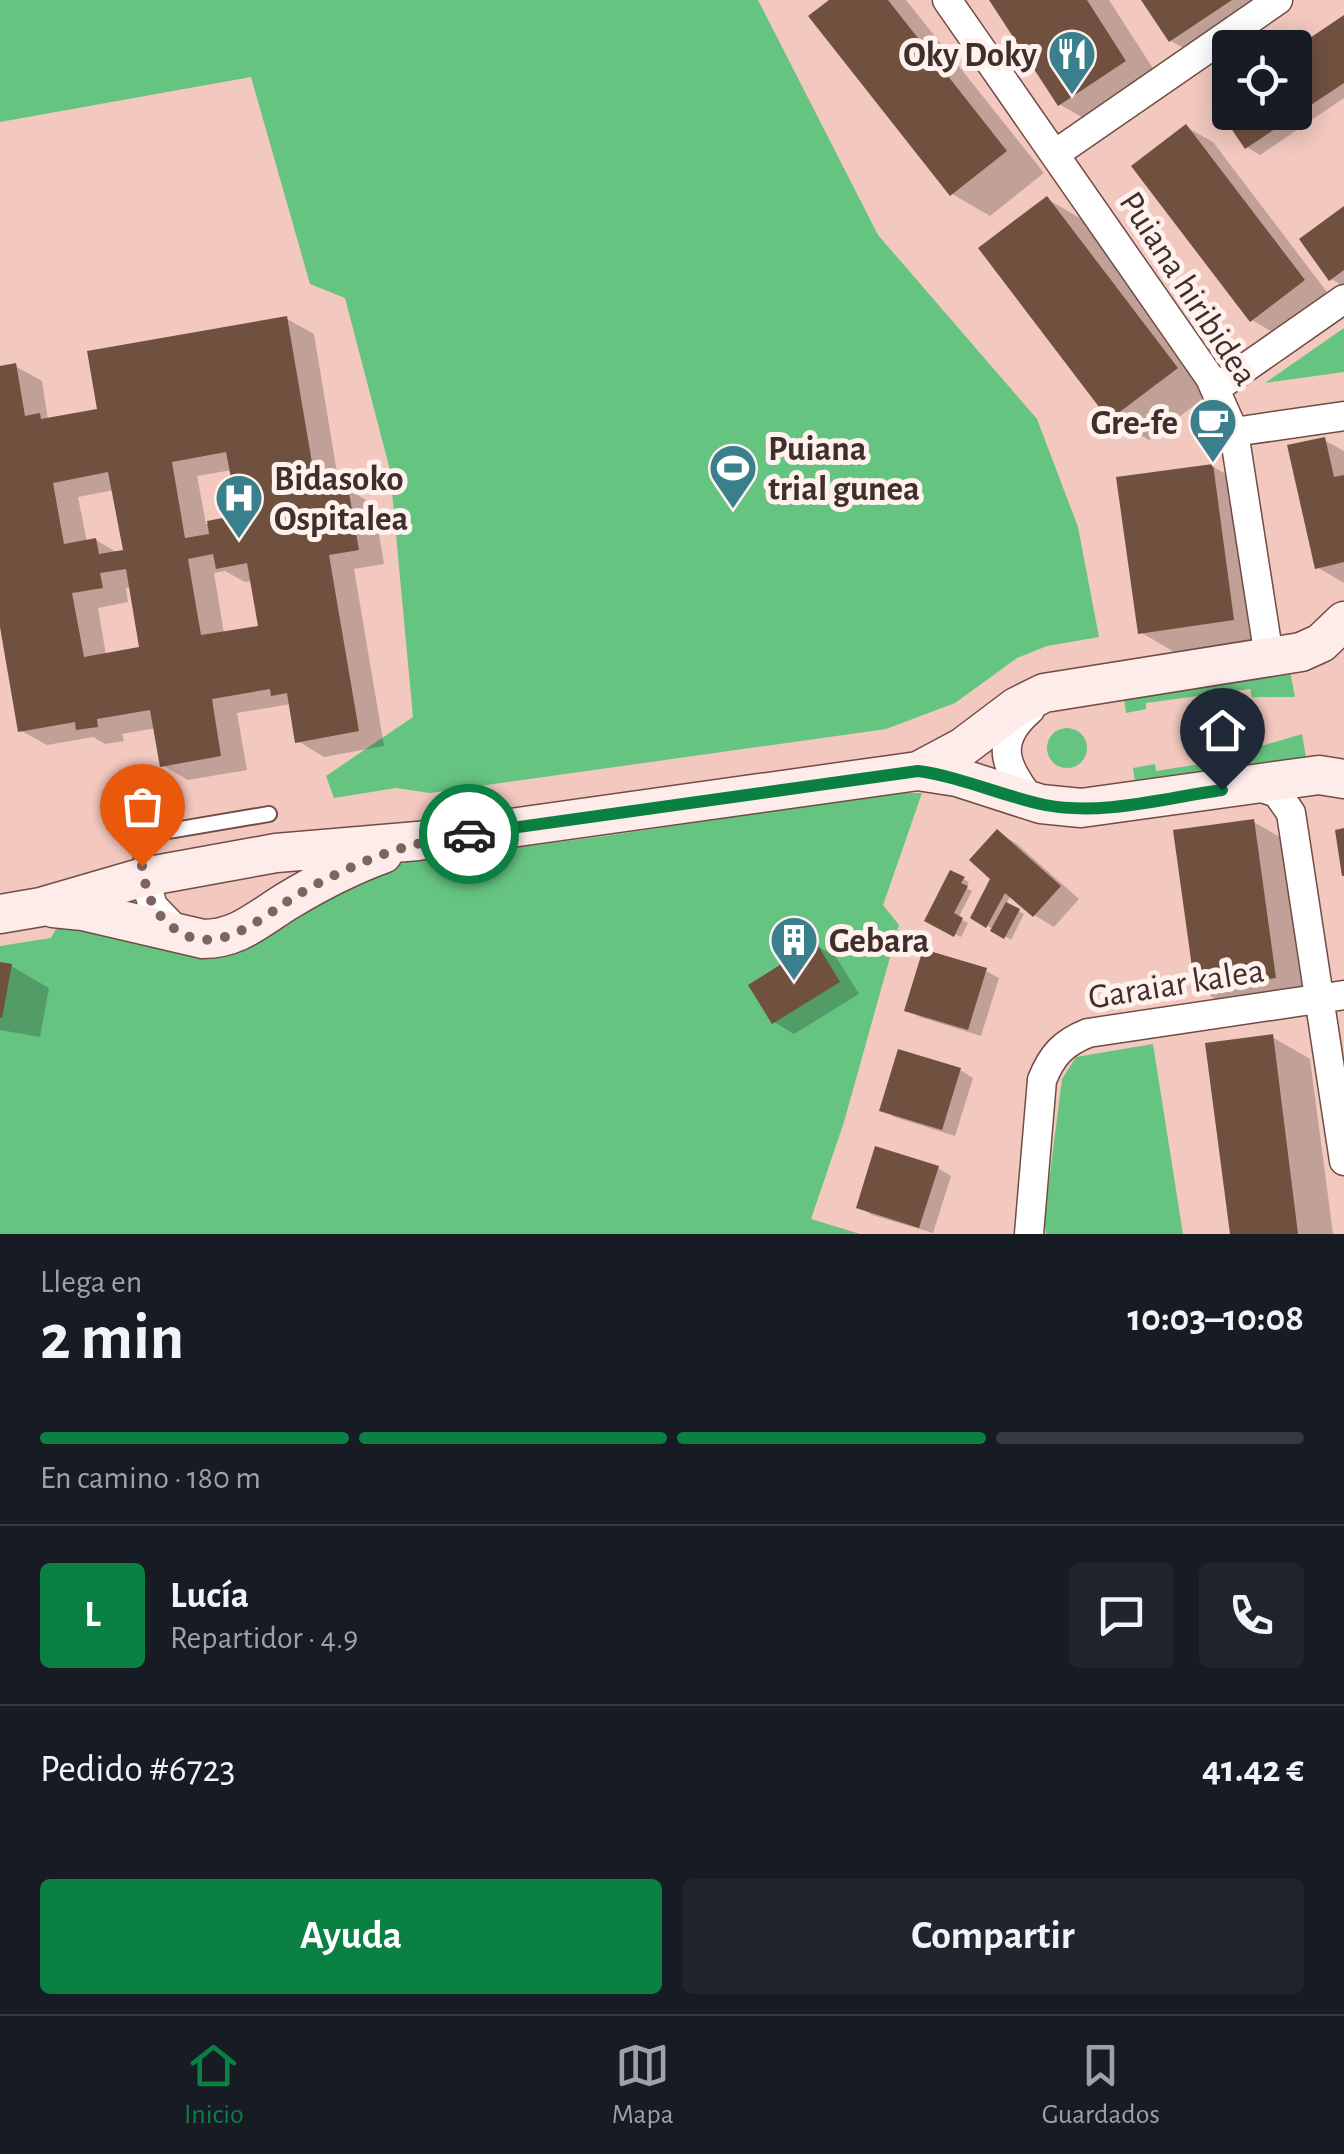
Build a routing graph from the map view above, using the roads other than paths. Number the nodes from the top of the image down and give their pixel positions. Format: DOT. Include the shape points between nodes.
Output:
graph roads {
  1 [pos="947,0"];
  2 [pos="1278,0"];
  3 [pos="1055,154"];
  4 [pos="1344,299"];
  5 [pos="1215,389"];
  6 [pos="1344,416"];
  7 [pos="1234,432"];
  8 [pos="1344,621"];
  9 [pos="1269,657"];
  10 [pos="1060,688"];
  11 [pos="918,771"];
  12 [pos="1332,777"];
  13 [pos="1253,784"];
  14 [pos="133,790"];
  15 [pos="1032,801"];
  16 [pos="1291,813"];
  17 [pos="269,814"];
  18 [pos="138,836"];
  19 [pos="418,841"];
  20 [pos="276,854"];
  21 [pos="144,877"];
  22 [pos="41,907"];
  23 [pos="0,914"];
  24 [pos="246,930"];
  25 [pos="180,934"];
  26 [pos="1332,997"];
  27 [pos="1344,1161"];
  28 [pos="1028,1234"];
  1 -- 3 [label="street, Puiana hiribidea"];
  2 -- 3 [label="street"];
  3 -- 5 [label="street, Puiana hiribidea"];
  4 -- 5 [label="street"];
  5 -- 7 [label="street, Puiana hiribidea"];
  6 -- 7 [label="street"];
  7 -- 9 [label="street, Puiana hiribidea"];
  8 -- 9 [label="street" via="1311,648"];
  9 -- 10 [label="street"];
  10 -- 11 [label="street" via="1016,707"];
  10 -- 15 [label="street" via="1025,714 1006,740 1012,770"];
  11 -- 15 [label="street"];
  11 -- 19 [label="street"];
  12 -- 13 [label="street"];
  12 -- 16 [label="street" via="1298,790"];
  13 -- 15 [label="street" via="1102,808"];
  13 -- 16 [label="street" via="1277,793"];
  14 -- 18 [label="lane"];
  16 -- 26 [label="street"];
  17 -- 18 [label="lane"];
  18 -- 21 [label="lane"];
  19 -- 20 [label="street"];
  19 -- 24 [label="street" via="328,878"];
  20 -- 21 [label="street"];
  20 -- 24 [label="street" via="274,897"];
  21 -- 22 [label="street"];
  21 -- 25 [label="street" via="153,906"];
  22 -- 23 [label="street"];
  22 -- 25 [label="street"];
  24 -- 25 [label="street" via="219,939"];
  26 -- 27 [label="street"];
  26 -- 28 [label="street, Garaiar kalea" via="1088,1033 1062,1045 1042,1080"];
}
